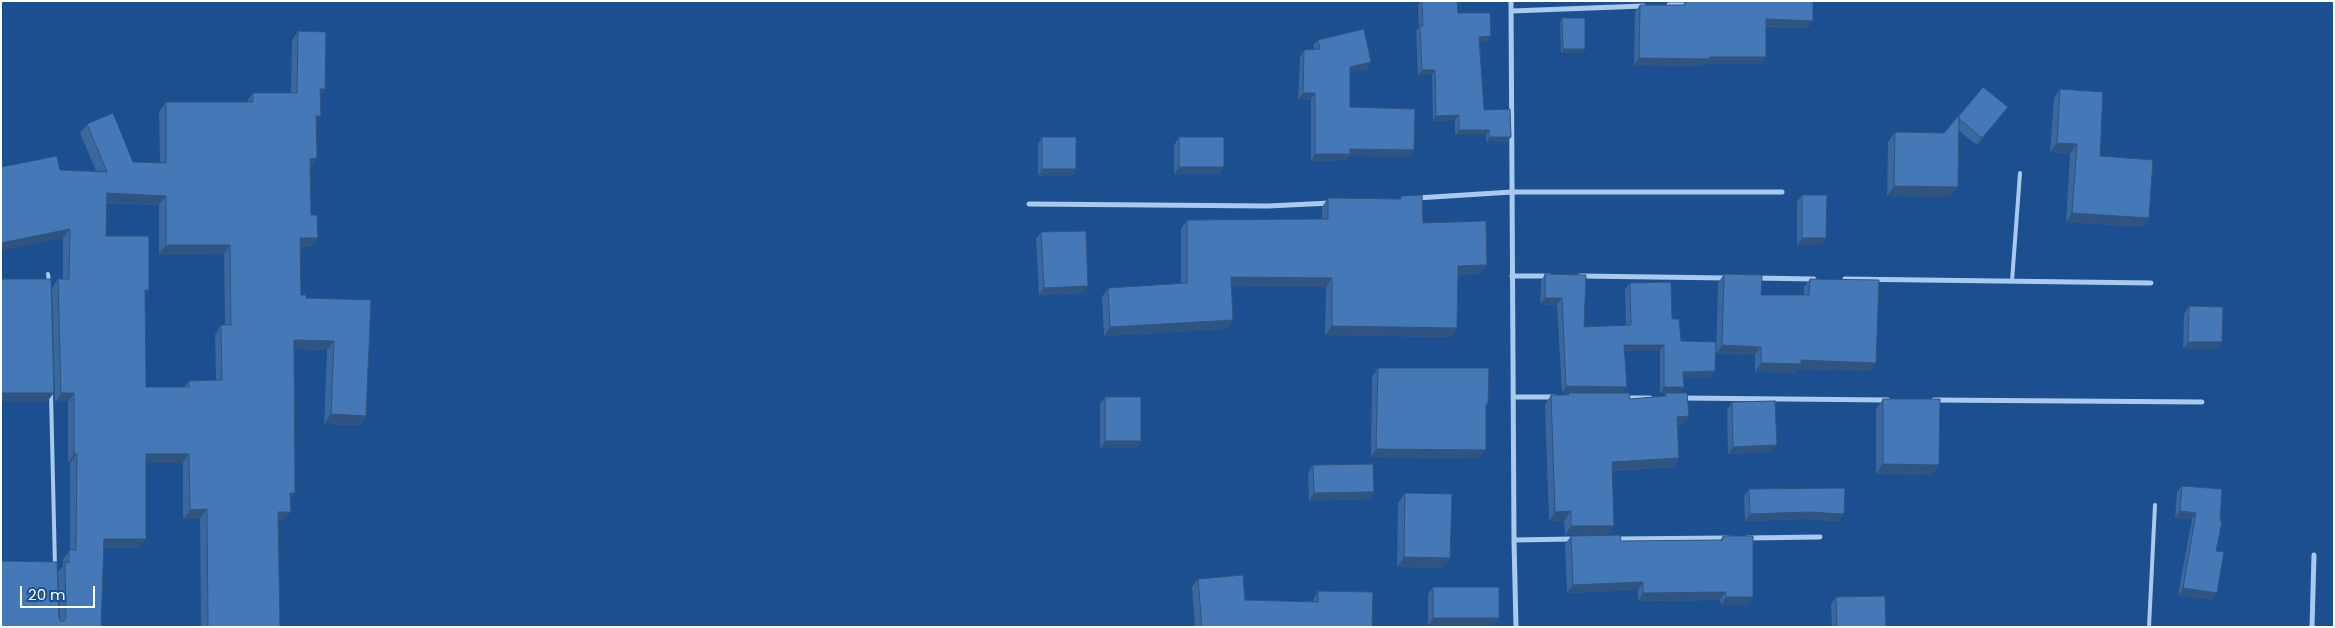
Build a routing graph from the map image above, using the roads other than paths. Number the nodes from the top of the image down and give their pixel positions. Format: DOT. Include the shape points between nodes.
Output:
graph roads {
  1 [pos="1511,1"];
  2 [pos="1696,4"];
  3 [pos="1647,6"];
  4 [pos="1667,6"];
  5 [pos="1512,11"];
  6 [pos="2020,173"];
  7 [pos="1512,192"];
  8 [pos="1782,192"];
  9 [pos="1414,198"];
  10 [pos="1336,202"];
  11 [pos="1029,204"];
  12 [pos="48,274"];
  13 [pos="1512,276"];
  14 [pos="1552,276"];
  15 [pos="1572,276"];
  16 [pos="1732,278"];
  17 [pos="1752,278"];
  18 [pos="1822,279"];
  19 [pos="1842,279"];
  20 [pos="2012,281"];
  21 [pos="2151,283"];
  22 [pos="49,284"];
  23 [pos="51,392"];
  24 [pos="1513,397"];
  25 [pos="1563,397"];
  26 [pos="1613,398"];
  27 [pos="1653,398"];
  28 [pos="1673,398"];
  29 [pos="1892,400"];
  30 [pos="1922,400"];
  31 [pos="2202,402"];
  32 [pos="2155,505"];
  33 [pos="1820,537"];
  34 [pos="1731,538"];
  35 [pos="1741,538"];
  36 [pos="1583,539"];
  37 [pos="1603,539"];
  38 [pos="1514,540"];
  39 [pos="2314,554"];
  40 [pos="55,578"];
  41 [pos="1516,627"];
  42 [pos="2149,627"];
  43 [pos="2312,627"];
  1 -- 5 [label="street"];
  2 -- 4 [label="street"];
  3 -- 5 [label="street"];
  5 -- 7 [label="street"];
  6 -- 20 [label="lane"];
  7 -- 8 [label="street"];
  7 -- 9 [label="street"];
  7 -- 13 [label="street"];
  10 -- 11 [label="street" via="1268,206"];
  12 -- 22 [label="lane"];
  13 -- 14 [label="street"];
  13 -- 24 [label="street"];
  15 -- 16 [label="street"];
  17 -- 18 [label="street"];
  19 -- 20 [label="street"];
  20 -- 21 [label="street"];
  23 -- 40 [label="lane"];
  24 -- 25 [label="street"];
  24 -- 38 [label="street"];
  26 -- 27 [label="street"];
  28 -- 29 [label="street"];
  30 -- 31 [label="street"];
  32 -- 42 [label="lane"];
  33 -- 35 [label="street"];
  34 -- 37 [label="street"];
  36 -- 38 [label="street"];
  38 -- 41 [label="street"];
  39 -- 43 [label="street"];
}
